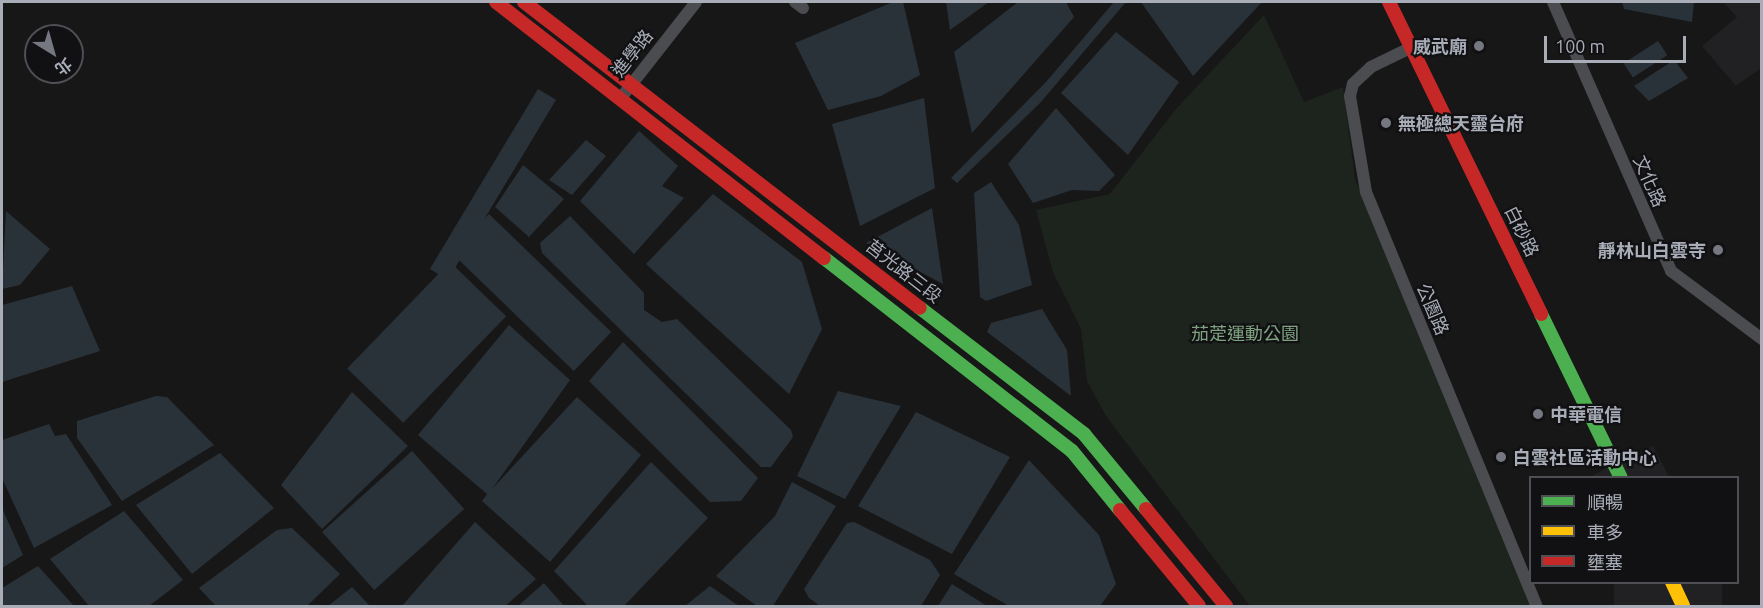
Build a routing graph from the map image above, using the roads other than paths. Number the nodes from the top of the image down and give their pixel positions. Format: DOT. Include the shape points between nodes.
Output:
graph roads {
  1 [pos="496,2"];
  2 [pos="524,2"];
  3 [pos="696,2"];
  4 [pos="1389,2"];
  5 [pos="1553,2"];
  6 [pos="1412,47"];
  7 [pos="630,84"];
  8 [pos="620,99"];
  9 [pos="855,257"];
  10 [pos="851,281"];
  11 [pos="1761,339"];
  12 [pos="1621,476"];
  13 [pos="1673,584"];
  14 [pos="1199,606"];
  15 [pos="1226,606"];
  16 [pos="1537,606"];
  17 [pos="1683,606"];
  1 -- 8 [label="street"];
  2 -- 7 [label="street, 莒光路三段"];
  3 -- 7 [label="street, 進學路"];
  4 -- 6 [label="street, 白砂路"];
  5 -- 11 [label="street, 文化路" via="1671,271"];
  6 -- 12 [label="street, 白砂路"];
  6 -- 16 [label="street, 公園路" via="1371,67 1353,84 1350,96 1366,192"];
  7 -- 8 [label="street, 進學路"];
  7 -- 9 [label="street, 莒光路三段"];
  8 -- 10 [label="street"];
  9 -- 10 [label="street"];
  9 -- 15 [label="street, 莒光路三段" via="1084,434"];
  10 -- 14 [label="street" via="1072,451"];
  13 -- 17 [label="street"];
}
